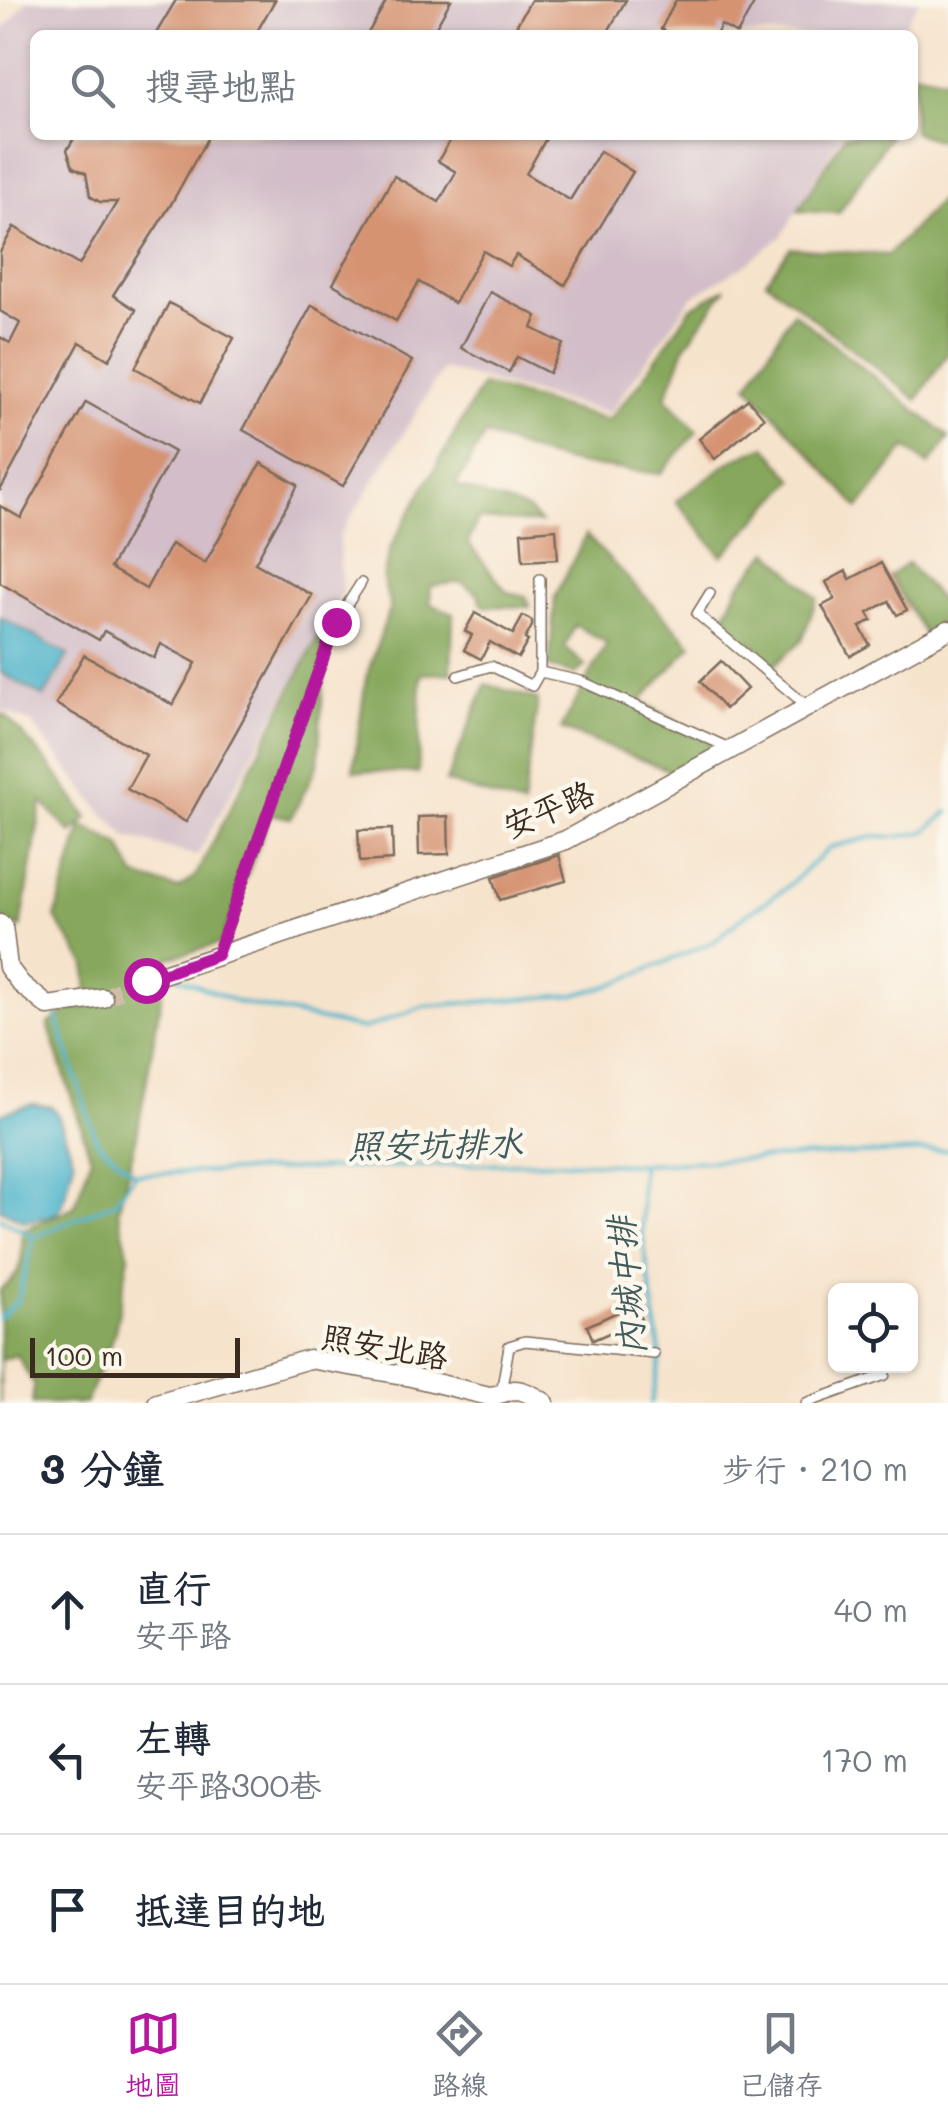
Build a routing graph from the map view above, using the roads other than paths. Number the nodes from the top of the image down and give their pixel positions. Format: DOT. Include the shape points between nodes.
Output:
graph roads {
  1 [pos="540,579"];
  2 [pos="361,583"];
  3 [pos="710,593"];
  4 [pos="948,630"];
  5 [pos="540,672"];
  6 [pos="458,676"];
  7 [pos="808,707"];
  8 [pos="732,749"];
  9 [pos="0,924"];
  10 [pos="217,955"];
  11 [pos="146,980"];
  12 [pos="103,998"];
  13 [pos="654,1354"];
  14 [pos="885,1376"];
  15 [pos="501,1395"];
  16 [pos="156,1403"];
  17 [pos="545,1403"];
  18 [pos="806,1403"];
  1 -- 5 [label="lane"];
  2 -- 10 [label="lane" via="336,622"];
  3 -- 7 [label="lane" via="697,614"];
  4 -- 7 [label="street, 安平路"];
  5 -- 6 [label="lane" via="532,686 491,666"];
  5 -- 8 [label="lane" via="581,681"];
  7 -- 8 [label="street, 安平路"];
  8 -- 10 [label="street, 安平路" via="566,840"];
  9 -- 12 [label="street" via="8,967 48,1006"];
  10 -- 11 [label="street, 安平路"];
  13 -- 15 [label="lane" via="525,1341 508,1346"];
  14 -- 18 [label="lane"];
  15 -- 16 [label="street, 照安北路" via="309,1359"];
  15 -- 17 [label="street, 照安北路" via="514,1390"];
}
